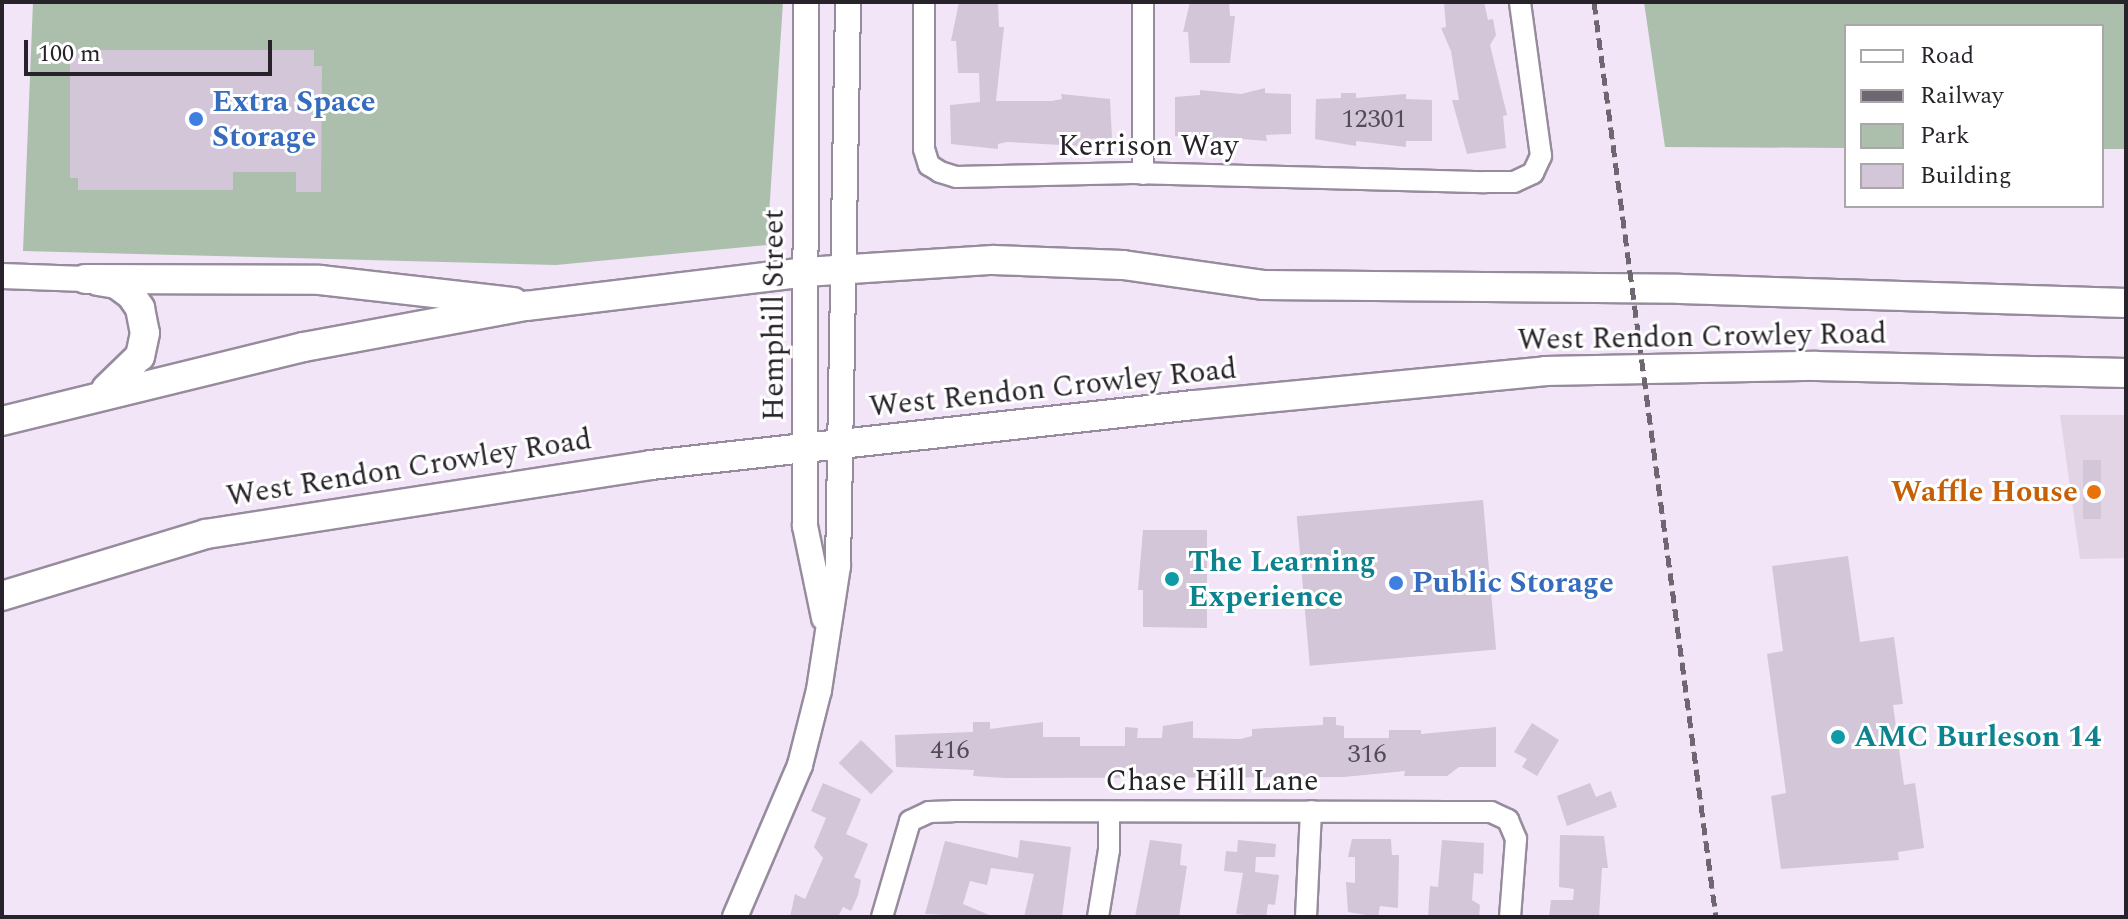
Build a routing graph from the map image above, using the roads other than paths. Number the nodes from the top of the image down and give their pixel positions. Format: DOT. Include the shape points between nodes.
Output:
graph roads {
  1 [pos="806,2"];
  2 [pos="848,2"];
  3 [pos="924,2"];
  4 [pos="1143,2"];
  5 [pos="1520,2"];
  6 [pos="1143,174"];
  7 [pos="846,269"];
  8 [pos="805,272"];
  9 [pos="2,276"];
  10 [pos="85,279"];
  11 [pos="2126,303"];
  12 [pos="526,306"];
  13 [pos="2126,373"];
  14 [pos="101,393"];
  15 [pos="2,421"];
  16 [pos="842,446"];
  17 [pos="805,449"];
  18 [pos="2,596"];
  19 [pos="825,626"];
  20 [pos="1311,811"];
  21 [pos="1109,812"];
  22 [pos="735,917"];
  23 [pos="882,917"];
  24 [pos="1098,917"];
  25 [pos="1306,917"];
  26 [pos="1510,917"];
  1 -- 8 [label="street, Hemphill Street"];
  2 -- 7 [label="street, Hemphill Street"];
  3 -- 6 [label="street, Kerrison Way" via="924,149 929,165 956,177"];
  4 -- 6 [label="street"];
  5 -- 6 [label="street, Kerrison Way" via="1541,156 1533,173 1514,182"];
  7 -- 8 [label="main road, West Rendon Crowley Road"];
  7 -- 11 [label="main road, West Rendon Crowley Road" via="993,260 1123,265 1263,285 1680,289"];
  7 -- 16 [label="street, Hemphill Street"];
  8 -- 12 [label="main road, West Rendon Crowley Road"];
  8 -- 17 [label="street, Hemphill Street"];
  9 -- 10 [label="street"];
  10 -- 12 [label="main road" via="320,280 497,296"];
  10 -- 14 [label="main road" via="116,284 131,295 144,320 140,356"];
  12 -- 14 [label="main road, West Rendon Crowley Road"];
  13 -- 16 [label="main road, West Rendon Crowley Road" via="1816,366 1545,371"];
  14 -- 15 [label="main road, West Rendon Crowley Road"];
  16 -- 17 [label="main road, West Rendon Crowley Road"];
  16 -- 19 [label="street, Hemphill Street" via="838,566"];
  17 -- 18 [label="main road, West Rendon Crowley Road" via="651,465 206,534"];
  17 -- 19 [label="street, Hemphill Street" via="805,526"];
  19 -- 22 [label="street, Hemphill Street" via="819,690 800,765"];
  20 -- 21 [label="street, Chase Hill Lane"];
  20 -- 25 [label="street"];
  20 -- 26 [label="street, Chase Hill Lane" via="1491,812 1508,820 1516,839"];
  21 -- 23 [label="street, Chase Hill Lane" via="941,811 915,817 906,831"];
  21 -- 24 [label="street"];
}
